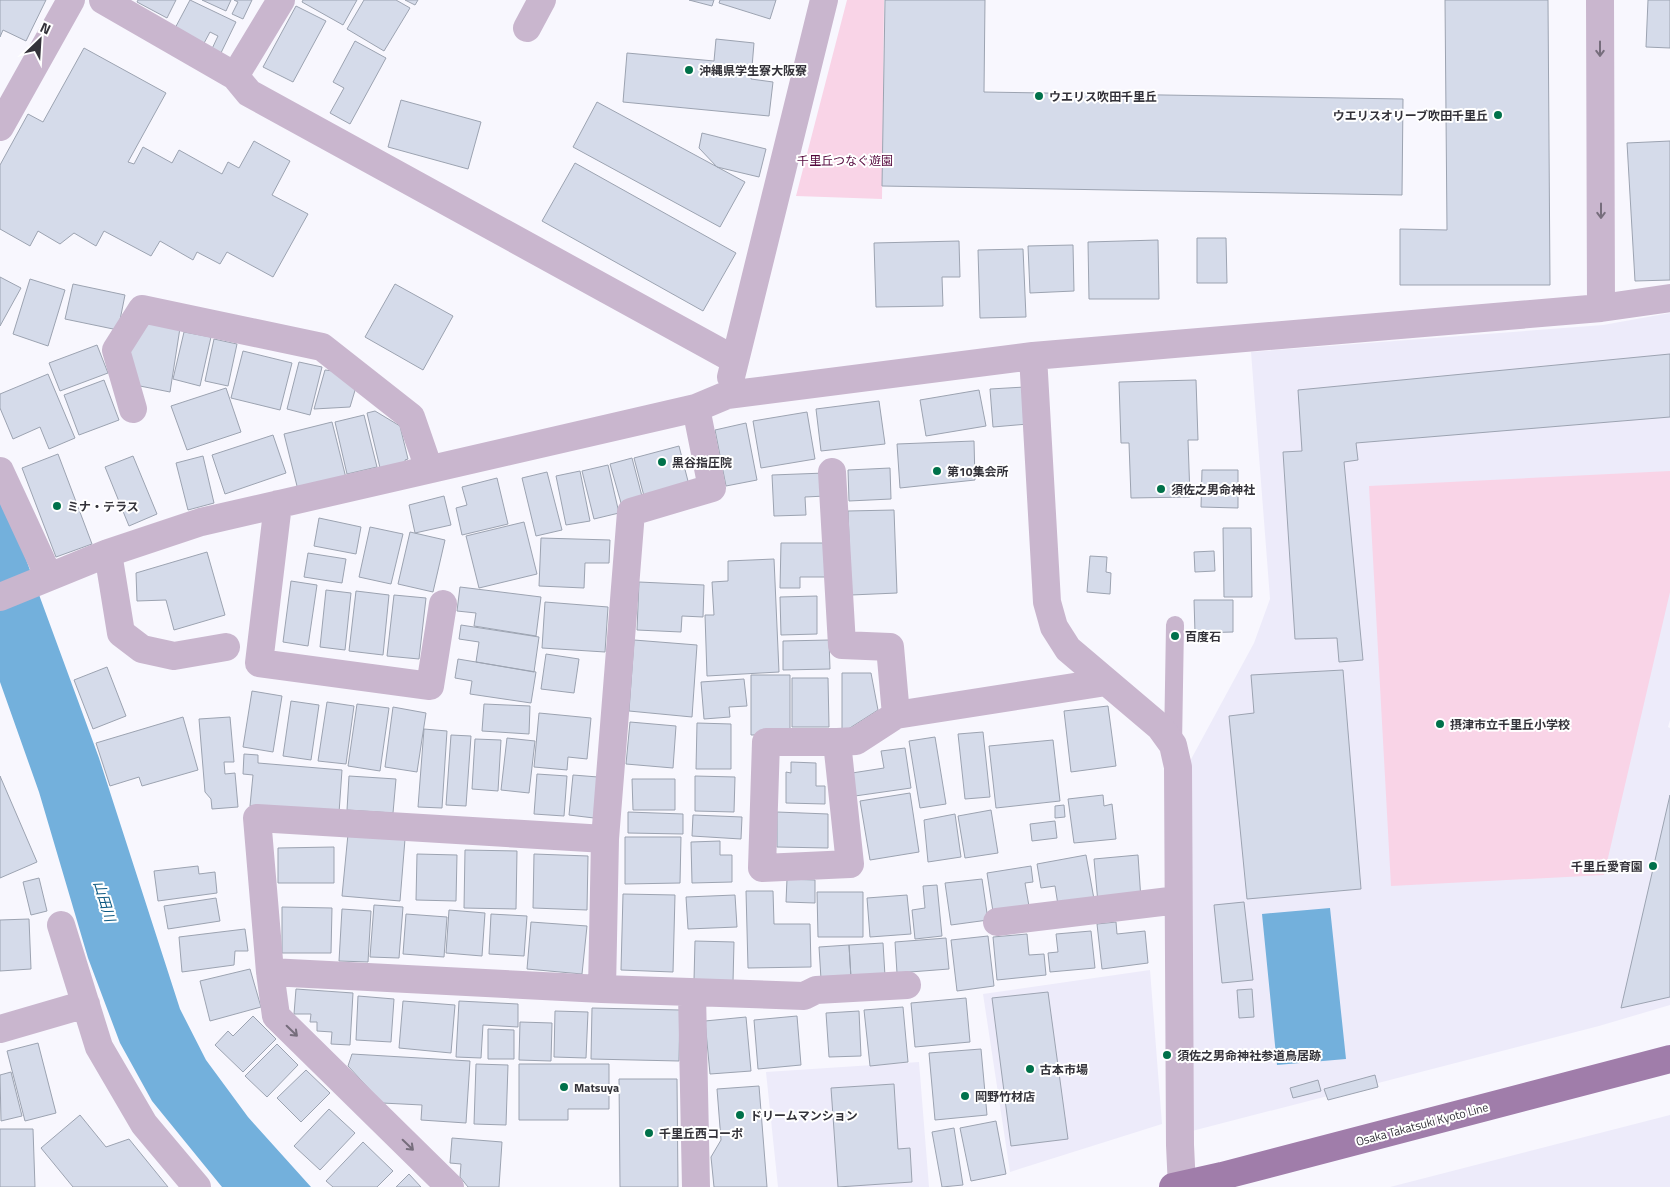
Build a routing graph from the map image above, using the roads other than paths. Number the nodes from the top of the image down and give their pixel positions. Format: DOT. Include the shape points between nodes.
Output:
graph roads {
  1 [pos="71,0"];
  2 [pos="103,0"];
  3 [pos="281,0"];
  4 [pos="542,0"];
  5 [pos="824,0"];
  6 [pos="1600,0"];
  7 [pos="527,28"];
  8 [pos="236,76"];
  9 [pos="0,128"];
  10 [pos="1670,298"];
  11 [pos="1601,308"];
  12 [pos="1032,356"];
  13 [pos="735,360"];
  14 [pos="726,395"];
  15 [pos="696,408"];
  16 [pos="133,409"];
  17 [pos="429,469"];
  18 [pos="0,471"];
  19 [pos="832,472"];
  20 [pos="278,504"];
  21 [pos="108,553"];
  22 [pos="49,576"];
  23 [pos="0,596"];
  24 [pos="444,604"];
  25 [pos="1175,625"];
  26 [pos="226,647"];
  27 [pos="1106,682"];
  28 [pos="896,715"];
  29 [pos="837,742"];
  30 [pos="1173,745"];
  31 [pos="605,839"];
  32 [pos="1178,900"];
  33 [pos="997,922"];
  34 [pos="61,925"];
  35 [pos="270,972"];
  36 [pos="907,985"];
  37 [pos="602,989"];
  38 [pos="692,993"];
  39 [pos="86,1004"];
  40 [pos="0,1029"];
  41 [pos="1670,1059"];
  42 [pos="1179,1186"];
  43 [pos="197,1187"];
  44 [pos="450,1187"];
  45 [pos="696,1187"];
  1 -- 9 [label="street"];
  2 -- 8 [label="street"];
  3 -- 8 [label="street"];
  4 -- 7 [label="street"];
  5 -- 13 [label="street"];
  6 -- 11 [label="street, one-way"];
  8 -- 13 [label="street" via="250,93"];
  10 -- 11 [label="street"];
  11 -- 12 [label="street"];
  12 -- 14 [label="street"];
  12 -- 27 [label="street" via="1048,602 1054,627 1068,649"];
  13 -- 14 [label="street"];
  14 -- 15 [label="street"];
  15 -- 17 [label="street"];
  15 -- 31 [label="street" via="712,488 631,512"];
  16 -- 17 [label="street" via="116,350 142,309 322,347 411,418"];
  17 -- 20 [label="street"];
  18 -- 22 [label="street"];
  19 -- 28 [label="street" via="842,645 890,647"];
  20 -- 21 [label="street" via="200,522"];
  20 -- 24 [label="street" via="259,663 430,686"];
  21 -- 22 [label="street"];
  21 -- 26 [label="street" via="122,633 142,649 174,656"];
  22 -- 23 [label="street"];
  25 -- 30 [label="lane"];
  27 -- 28 [label="street"];
  27 -- 30 [label="street" via="1160,727"];
  28 -- 29 [label="street" via="856,741"];
  29 -- 29 [label="street" via="850,864 762,868 766,742"];
  30 -- 32 [label="street" via="1178,767"];
  31 -- 35 [label="street" via="257,818"];
  31 -- 37 [label="street"];
  32 -- 33 [label="street"];
  32 -- 42 [label="street"];
  34 -- 39 [label="street"];
  35 -- 37 [label="street"];
  35 -- 44 [label="street, one-way" via="276,1016"];
  36 -- 38 [label="street" via="816,990 804,996"];
  37 -- 38 [label="street"];
  38 -- 45 [label="street"];
  39 -- 40 [label="street"];
  39 -- 43 [label="street" via="99,1047 144,1124"];
  41 -- 42 [label="main road, Osaka Takatsuki Kyoto Line"];
}
